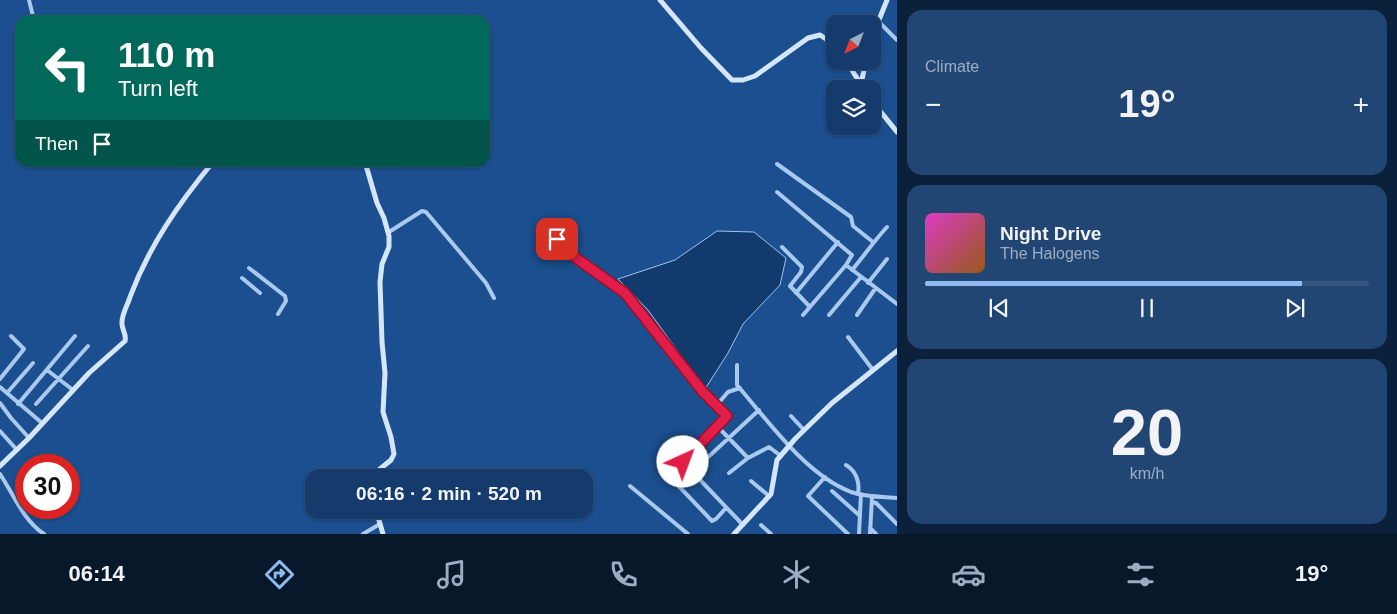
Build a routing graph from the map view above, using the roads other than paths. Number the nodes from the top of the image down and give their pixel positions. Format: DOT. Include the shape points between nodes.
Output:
graph roads {
  1 [pos="29,0"];
  2 [pos="660,0"];
  3 [pos="887,0"];
  4 [pos="33,15"];
  5 [pos="881,16"];
  6 [pos="881,24"];
  7 [pos="826,39"];
  8 [pos="897,40"];
  9 [pos="881,113"];
  10 [pos="897,132"];
  11 [pos="777,164"];
  12 [pos="209,167"];
  13 [pos="366,167"];
  14 [pos="778,192"];
  15 [pos="887,227"];
  16 [pos="389,232"];
  17 [pos="557,239"];
  18 [pos="838,242"];
  19 [pos="873,242"];
  20 [pos="782,247"];
  21 [pos="887,259"];
  22 [pos="846,265"];
  23 [pos="249,268"];
  24 [pos="852,270"];
  25 [pos="861,277"];
  26 [pos="242,278"];
  27 [pos="868,283"];
  28 [pos="875,289"];
  29 [pos="260,292"];
  30 [pos="796,293"];
  31 [pos="494,298"];
  32 [pos="897,304"];
  33 [pos="810,307"];
  34 [pos="278,314"];
  35 [pos="856,314"];
  36 [pos="803,315"];
  37 [pos="829,315"];
  38 [pos="11,336"];
  39 [pos="75,336"];
  40 [pos="848,337"];
  41 [pos="88,346"];
  42 [pos="897,351"];
  43 [pos="33,363"];
  44 [pos="737,365"];
  45 [pos="47,370"];
  46 [pos="873,370"];
  47 [pos="0,379"];
  48 [pos="58,379"];
  49 [pos="0,387"];
  50 [pos="740,388"];
  51 [pos="73,390"];
  52 [pos="7,393"];
  53 [pos="0,403"];
  54 [pos="18,404"];
  55 [pos="36,404"];
  56 [pos="716,406"];
  57 [pos="759,410"];
  58 [pos="791,416"];
  59 [pos="42,423"];
  60 [pos="718,427"];
  61 [pos="804,430"];
  62 [pos="0,431"];
  63 [pos="728,437"];
  64 [pos="30,438"];
  65 [pos="790,446"];
  66 [pos="17,450"];
  67 [pos="781,456"];
  68 [pos="748,458"];
  69 [pos="1,462"];
  70 [pos="846,464"];
  71 [pos="380,469"];
  72 [pos="692,472"];
  73 [pos="728,473"];
  74 [pos="0,474"];
  75 [pos="825,477"];
  76 [pos="670,478"];
  77 [pos="751,480"];
  78 [pos="630,486"];
  79 [pos="832,491"];
  80 [pos="859,494"];
  81 [pos="769,496"];
  82 [pos="897,498"];
  83 [pos="872,499"];
  84 [pos="726,508"];
  85 [pos="860,516"];
  86 [pos="379,519"];
  87 [pos="380,524"];
  88 [pos="897,524"];
  89 [pos="742,525"];
  90 [pos="761,525"];
  91 [pos="870,528"];
  92 [pos="685,533"];
  93 [pos="44,534"];
  94 [pos="363,534"];
  95 [pos="383,534"];
  96 [pos="734,534"];
  97 [pos="772,534"];
  98 [pos="848,534"];
  99 [pos="858,534"];
  100 [pos="870,534"];
  101 [pos="876,534"];
  1 -- 4 [label="street"];
  2 -- 7 [label="street" via="732,80 755,76 808,38 820,35"];
  3 -- 5 [label="street"];
  6 -- 8 [label="street"];
  9 -- 10 [label="street"];
  11 -- 19 [label="street" via="851,217 853,226"];
  12 -- 51 [label="street" via="168,221 146,260 122,321 125,340"];
  13 -- 16 [label="street"];
  14 -- 18 [label="street"];
  15 -- 19 [label="street"];
  16 -- 31 [label="street" via="422,211 426,212 486,283"];
  16 -- 71 [label="street" via="380,282 384,412 394,457"];
  17 -- 56 [label="street" via="576,258 625,293"];
  18 -- 22 [label="street" via="852,255"];
  18 -- 30 [label="street"];
  19 -- 24 [label="street"];
  20 -- 30 [label="street" via="802,267 790,286"];
  21 -- 27 [label="street"];
  22 -- 24 [label="street"];
  22 -- 33 [label="street"];
  23 -- 34 [label="street" via="285,296 286,301"];
  24 -- 25 [label="street"];
  25 -- 27 [label="street"];
  25 -- 37 [label="street"];
  26 -- 29 [label="street"];
  27 -- 28 [label="street"];
  28 -- 32 [label="street"];
  28 -- 35 [label="street"];
  30 -- 33 [label="street"];
  33 -- 36 [label="street"];
  38 -- 47 [label="street" via="24,349"];
  39 -- 45 [label="street"];
  40 -- 46 [label="street"];
  41 -- 48 [label="street"];
  42 -- 46 [label="street"];
  43 -- 52 [label="street"];
  44 -- 50 [label="street"];
  45 -- 48 [label="street"];
  45 -- 54 [label="street"];
  46 -- 61 [label="street"];
  48 -- 51 [label="street"];
  48 -- 55 [label="street"];
  49 -- 52 [label="street"];
  50 -- 56 [label="street" via="728,392"];
  50 -- 57 [label="street"];
  51 -- 59 [label="street"];
  52 -- 54 [label="street"];
  53 -- 64 [label="street"];
  54 -- 59 [label="street"];
  56 -- 60 [label="street" via="727,416"];
  57 -- 63 [label="street"];
  57 -- 65 [label="street"];
  58 -- 61 [label="street"];
  59 -- 64 [label="street"];
  60 -- 63 [label="street"];
  60 -- 72 [label="street" via="684,460"];
  61 -- 65 [label="street"];
  62 -- 66 [label="street"];
  63 -- 68 [label="street"];
  63 -- 72 [label="street"];
  64 -- 66 [label="street"];
  65 -- 67 [label="street"];
  65 -- 75 [label="street" via="806,464"];
  66 -- 69 [label="street"];
  67 -- 68 [label="street" via="770,447"];
  67 -- 81 [label="street" via="777,460"];
  68 -- 73 [label="street"];
  70 -- 80 [label="street" via="858,480"];
  72 -- 84 [label="street"];
  74 -- 93 [label="street" via="24,515"];
  75 -- 80 [label="street"];
  75 -- 98 [label="street" via="808,496"];
  76 -- 84 [label="street" via="712,521"];
  77 -- 81 [label="street"];
  78 -- 92 [label="street"];
  79 -- 85 [label="street"];
  80 -- 83 [label="street"];
  80 -- 85 [label="street"];
  81 -- 89 [label="street"];
  82 -- 83 [label="street"];
  83 -- 88 [label="street"];
  83 -- 91 [label="street"];
  84 -- 89 [label="street"];
  85 -- 99 [label="street"];
  86 -- 87 [label="street"];
  87 -- 94 [label="street"];
  87 -- 95 [label="street"];
  89 -- 96 [label="street"];
  90 -- 97 [label="street"];
  91 -- 100 [label="street"];
  91 -- 101 [label="street"];
}
